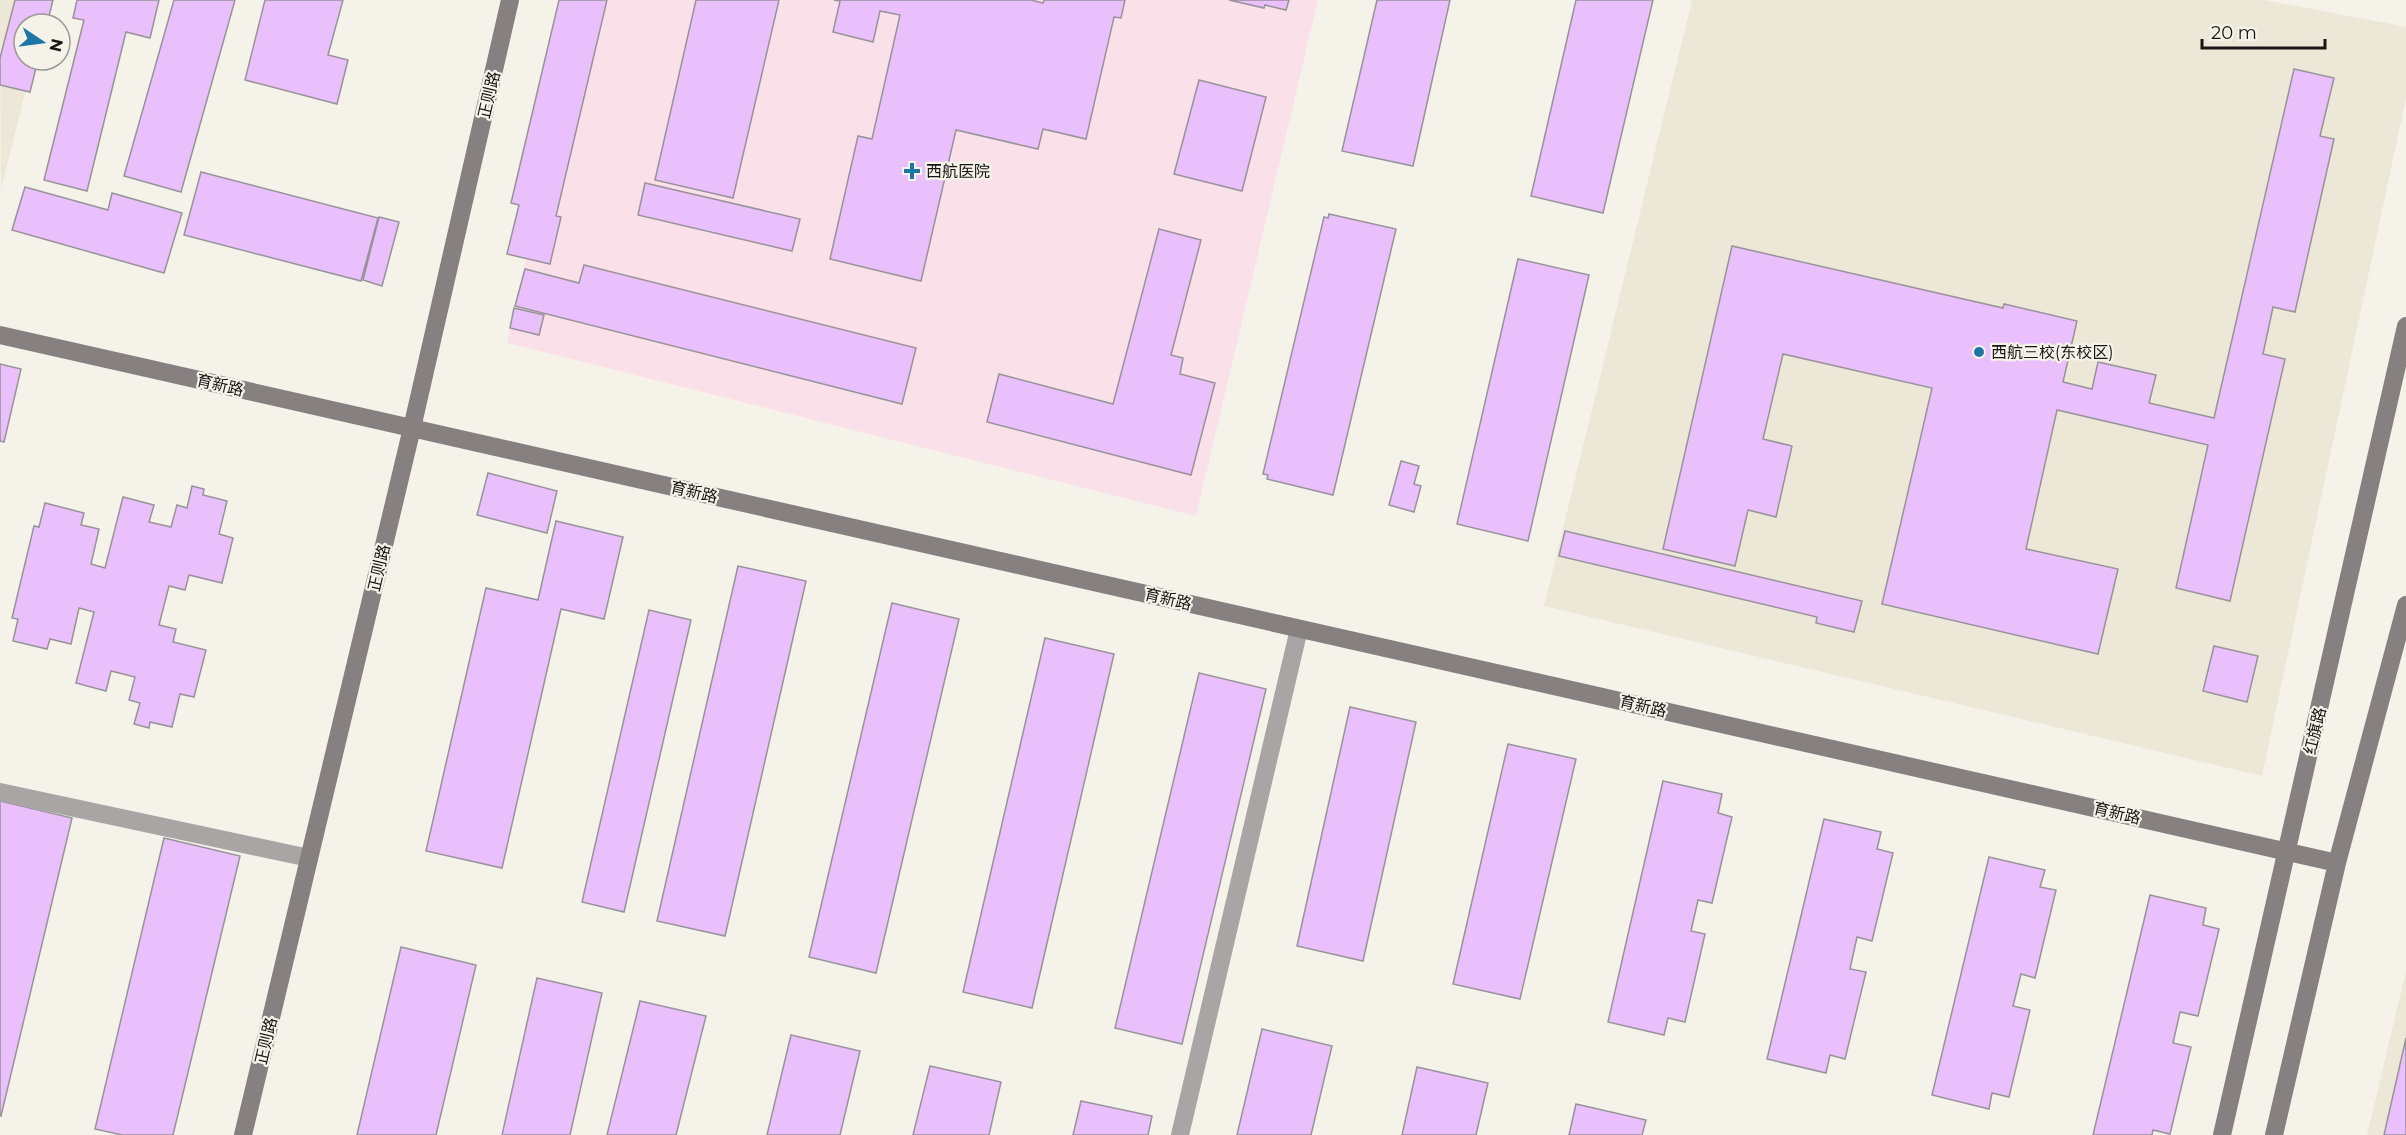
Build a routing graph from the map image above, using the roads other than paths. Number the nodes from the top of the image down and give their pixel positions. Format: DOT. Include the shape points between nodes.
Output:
graph roads {
  1 [pos="510,0"];
  2 [pos="2406,326"];
  3 [pos="0,335"];
  4 [pos="2400,383"];
  5 [pos="412,428"];
  6 [pos="2406,605"];
  7 [pos="1299,629"];
  8 [pos="0,792"];
  9 [pos="2288,852"];
  10 [pos="309,858"];
  11 [pos="2337,863"];
  12 [pos="243,1135"];
  13 [pos="1180,1135"];
  14 [pos="2222,1135"];
  15 [pos="2274,1135"];
  1 -- 5 [label="street, 正则路"];
  2 -- 4 [label="street, 红旗路"];
  3 -- 5 [label="street, 育新路"];
  4 -- 9 [label="street, 红旗路"];
  5 -- 7 [label="street, 育新路"];
  5 -- 10 [label="street, 正则路"];
  6 -- 11 [label="street"];
  7 -- 9 [label="street, 育新路"];
  7 -- 13 [label="street"];
  8 -- 10 [label="street"];
  9 -- 11 [label="street, 育新路"];
  9 -- 14 [label="street, 红旗路"];
  10 -- 12 [label="street, 正则路"];
  11 -- 15 [label="street"];
}
